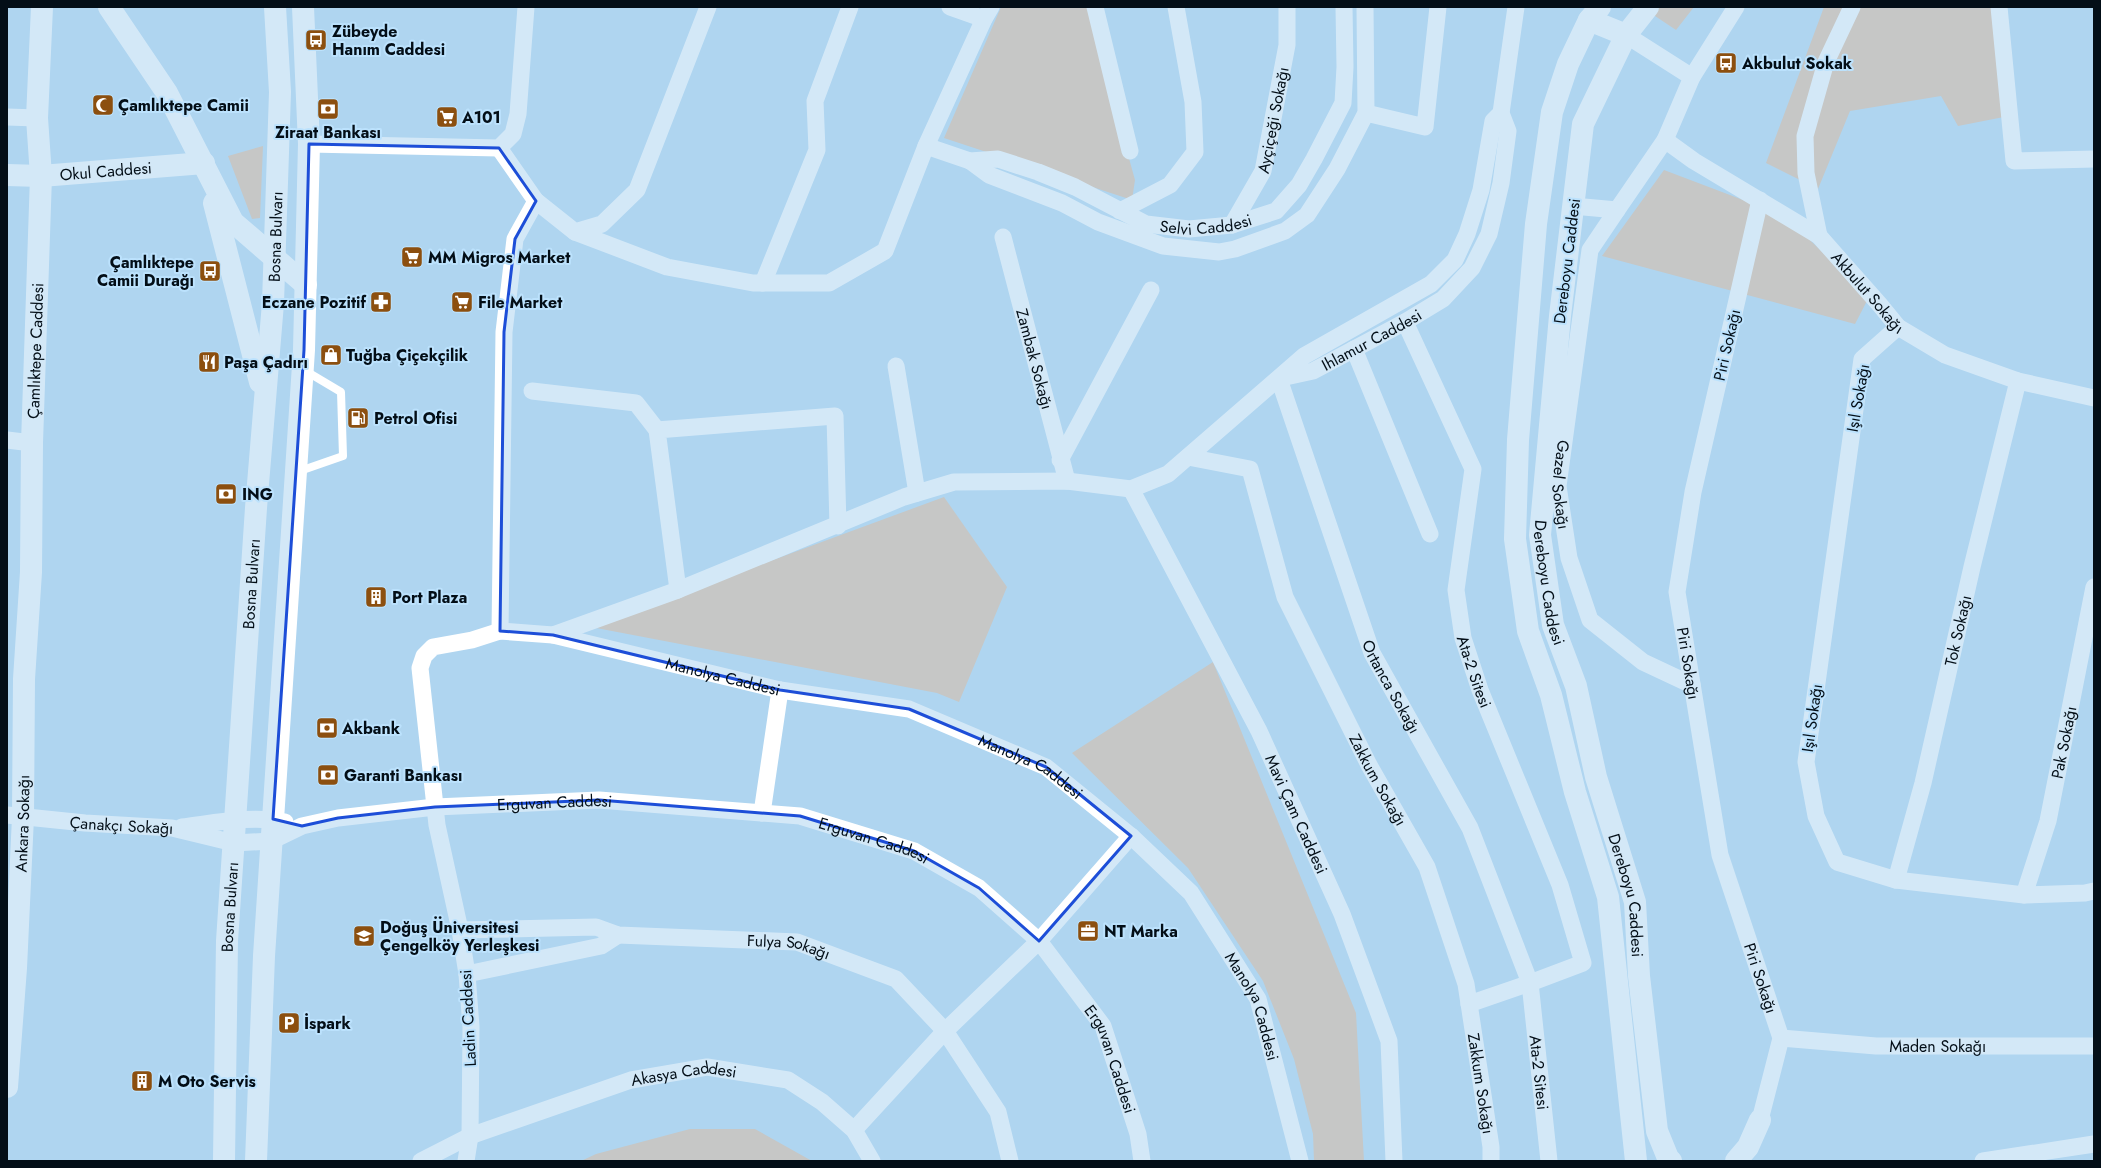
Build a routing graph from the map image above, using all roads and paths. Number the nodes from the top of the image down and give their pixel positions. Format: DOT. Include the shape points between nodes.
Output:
graph roads {
  1 [pos="42,7"];
  2 [pos="109,7"];
  3 [pos="275,7"];
  4 [pos="303,7"];
  5 [pos="526,7"];
  6 [pos="708,7"];
  7 [pos="850,7"];
  8 [pos="950,7"];
  9 [pos="1095,7"];
  10 [pos="1176,7"];
  11 [pos="1287,7"];
  12 [pos="1344,7"];
  13 [pos="1365,7"];
  14 [pos="1438,7"];
  15 [pos="1516,7"];
  16 [pos="1648,7"];
  17 [pos="1736,7"];
  18 [pos="1852,7"];
  19 [pos="1999,7"];
  20 [pos="987,13"];
  21 [pos="1594,13"];
  22 [pos="1626,35"];
  23 [pos="1692,77"];
  24 [pos="1366,113"];
  25 [pos="1501,113"];
  26 [pos="7,117"];
  27 [pos="37,118"];
  28 [pos="1665,140"];
  29 [pos="309,144"];
  30 [pos="926,146"];
  31 [pos="499,148"];
  32 [pos="1130,151"];
  33 [pos="2094,158"];
  34 [pos="970,160"];
  35 [pos="204,163"];
  36 [pos="7,175"];
  37 [pos="41,176"];
  38 [pos="1760,200"];
  39 [pos="536,201"];
  40 [pos="1573,206"];
  41 [pos="1617,210"];
  42 [pos="1120,211"];
  43 [pos="1232,225"];
  44 [pos="575,232"];
  45 [pos="1819,236"];
  46 [pos="1003,237"];
  47 [pos="275,258"];
  48 [pos="763,283"];
  49 [pos="306,285"];
  50 [pos="1151,290"];
  51 [pos="1405,322"];
  52 [pos="1898,327"];
  53 [pos="1354,349"];
  54 [pos="896,366"];
  55 [pos="303,370"];
  56 [pos="1279,379"];
  57 [pos="2018,381"];
  58 [pos="532,391"];
  59 [pos="2094,398"];
  60 [pos="264,400"];
  61 [pos="657,430"];
  62 [pos="7,440"];
  63 [pos="32,443"];
  64 [pos="1188,457"];
  65 [pos="1060,460"];
  66 [pos="296,472"];
  67 [pos="1067,481"];
  68 [pos="1131,489"];
  69 [pos="917,493"];
  70 [pos="838,526"];
  71 [pos="1430,534"];
  72 [pos="2094,587"];
  73 [pos="678,590"];
  74 [pos="500,631"];
  75 [pos="553,635"];
  76 [pos="15,678"];
  77 [pos="1692,684"];
  78 [pos="780,690"];
  79 [pos="435,806"];
  80 [pos="762,812"];
  81 [pos="15,816"];
  82 [pos="273,819"];
  83 [pos="235,820"];
  84 [pos="302,826"];
  85 [pos="172,828"];
  86 [pos="1131,836"];
  87 [pos="271,841"];
  88 [pos="234,843"];
  89 [pos="1896,880"];
  90 [pos="2094,891"];
  91 [pos="2024,895"];
  92 [pos="460,930"];
  93 [pos="618,935"];
  94 [pos="1038,941"];
  95 [pos="467,974"];
  96 [pos="1530,983"];
  97 [pos="1469,1004"];
  98 [pos="945,1031"];
  99 [pos="1781,1038"];
  100 [pos="2094,1046"];
  101 [pos="7,1087"];
  102 [pos="1760,1120"];
  103 [pos="854,1130"];
  104 [pos="470,1136"];
  105 [pos="2087,1150"];
  106 [pos="224,1161"];
  107 [pos="256,1161"];
  108 [pos="421,1161"];
  109 [pos="466,1161"];
  110 [pos="872,1161"];
  111 [pos="1010,1161"];
  112 [pos="1142,1161"];
  113 [pos="1300,1161"];
  114 [pos="1394,1161"];
  115 [pos="1491,1161"];
  116 [pos="1549,1161"];
  117 [pos="1636,1161"];
  118 [pos="1671,1161"];
  119 [pos="1736,1161"];
  120 [pos="1756,1161"];
  121 [pos="1987,1161"];
  1 -- 27 [label="main road, Çamlıktepe Caddesi"];
  2 -- 35 [label="main road" via="167,93"];
  3 -- 47 [label="main road, Bosna Bulvarı" via="280,92"];
  4 -- 29 [label="main road, Bosna Bulvarı"];
  5 -- 31 [label="street" via="518,114 513,134"];
  6 -- 44 [label="street" via="637,190 602,224"];
  7 -- 48 [label="street" via="815,101 817,150"];
  8 -- 20 [label="street"];
  9 -- 32 [label="street"];
  10 -- 42 [label="street" via="1193,102 1195,152 1170,185"];
  11 -- 43 [label="street, Ayçiçeği Sokağı" via="1287,45 1263,171"];
  12 -- 43 [label="street, Selvi Caddesi" via="1343,103 1333,124 1299,185 1276,211"];
  13 -- 24 [label="street"];
  14 -- 24 [label="street" via="1425,127"];
  15 -- 25 [label="street"];
  16 -- 22 [label="main road, Dereboyu Caddesi"];
  17 -- 23 [label="street, Gazel Sokağı"];
  18 -- 45 [label="street" via="1826,62 1805,136 1806,173"];
  19 -- 33 [label="street" via="2014,161"];
  20 -- 30 [label="street"];
  21 -- 22 [label="main road"];
  21 -- 117 [label="main road, Dereboyu Caddesi" via="1568,64 1551,120 1534,248 1518,440 1515,539 1528,631 1551,695 1575,792 1608,897"];
  22 -- 23 [label="street"];
  22 -- 40 [label="main road, Dereboyu Caddesi" via="1583,124"];
  23 -- 28 [label="street, Gazel Sokağı"];
  24 -- 34 [label="street" via="1337,169 1307,215 1285,231 1219,252 1163,246 1098,222 1062,203 988,175"];
  25 -- 51 [label="street, Ihlamur Caddesi" via="1508,131 1501,183 1489,234 1472,268 1443,299"];
  25 -- 56 [label="street" via="1493,121 1481,190 1467,234 1455,260 1431,284 1304,356"];
  26 -- 27 [label="street"];
  27 -- 37 [label="main road, Çamlıktepe Caddesi"];
  28 -- 38 [label="street, Akbulut Sokağı" via="1694,161"];
  28 -- 41 [label="street, Gazel Sokağı"];
  29 -- 31 [label="street"];
  29 -- 49 [label="main road, Bosna Bulvarı"];
  30 -- 34 [label="street, Selvi Caddesi"];
  30 -- 48 [label="street" via="886,251 829,283"];
  31 -- 39 [label="street"];
  34 -- 42 [label="street, Selvi Caddesi" via="998,159 1038,172 1075,187"];
  35 -- 37 [label="main road, Okul Caddesi"];
  35 -- 47 [label="main road" via="233,222"];
  35 -- 60 [label="main road"];
  36 -- 37 [label="main road, Okul Caddesi"];
  37 -- 63 [label="main road, Çamlıktepe Caddesi"];
  38 -- 45 [label="street, Akbulut Sokağı"];
  38 -- 77 [label="street, Piri Sokağı" via="1693,492 1677,592"];
  39 -- 44 [label="street"];
  39 -- 74 [label="street" via="516,240 504,332"];
  40 -- 41 [label="street"];
  40 -- 118 [label="main road, Dereboyu Caddesi" via="1540,535 1553,625 1576,686 1596,777 1635,902 1639,976 1657,1131"];
  41 -- 77 [label="street, Gazel Sokağı" via="1590,250 1558,486 1569,558 1590,620 1643,662"];
  42 -- 43 [label="street, Selvi Caddesi" via="1146,224 1189,229"];
  44 -- 48 [label="street" via="667,267"];
  45 -- 52 [label="street, Akbulut Sokağı"];
  46 -- 65 [label="street, Zambak Sokağı"];
  47 -- 49 [label="main road"];
  47 -- 60 [label="main road, Bosna Bulvarı"];
  49 -- 55 [label="main road, Bosna Bulvarı"];
  50 -- 65 [label="street"];
  51 -- 53 [label="street, Ihlamur Caddesi"];
  51 -- 96 [label="street, Ata-2 Sitesi" via="1473,469 1456,590 1463,638 1480,690 1560,885 1583,963"];
  52 -- 57 [label="street, Akbulut Sokağı" via="1945,355"];
  52 -- 89 [label="street, Işıl Sokağı" via="1862,359 1806,762 1816,816 1837,862"];
  53 -- 56 [label="street, Ihlamur Caddesi" via="1313,371"];
  53 -- 71 [label="street"];
  54 -- 69 [label="street"];
  55 -- 66 [label="main road, Bosna Bulvarı"];
  55 -- 66 [label="lane" via="341,392 343,456"];
  56 -- 64 [label="street, Ihlamur Caddesi"];
  56 -- 96 [label="street, Ortanca Sokağı" via="1372,653 1470,828"];
  57 -- 59 [label="street, Akbulut Sokağı"];
  57 -- 89 [label="street, Tok Sokağı" via="1923,783"];
  58 -- 61 [label="street" via="636,403"];
  60 -- 83 [label="main road, Bosna Bulvarı"];
  61 -- 70 [label="street" via="835,416"];
  61 -- 73 [label="street"];
  62 -- 63 [label="street"];
  63 -- 76 [label="main road, Çamlıktepe Caddesi" via="31,572"];
  64 -- 68 [label="street, Ihlamur Caddesi" via="1168,474"];
  64 -- 97 [label="street, Zakkum Sokağı" via="1250,469 1285,597 1369,765 1427,867 1466,984"];
  65 -- 67 [label="street, Zambak Sokağı"];
  66 -- 82 [label="main road, Bosna Bulvarı"];
  67 -- 68 [label="street"];
  67 -- 69 [label="street" via="954,482"];
  68 -- 114 [label="street, Mavi Çam Caddesi" via="1259,731 1342,914 1388,1041"];
  69 -- 70 [label="street"];
  70 -- 73 [label="street"];
  72 -- 91 [label="street, Pak Sokağı" via="2048,821"];
  73 -- 75 [label="street"];
  74 -- 75 [label="street"];
  74 -- 79 [label="street, Ladin Caddesi" via="472,640 433,647 424,656 420,668"];
  75 -- 78 [label="street, Manolya Caddesi"];
  76 -- 81 [label="main road, Ankara Sokağı"];
  77 -- 99 [label="street, Piri Sokağı" via="1720,855"];
  78 -- 80 [label="street"];
  78 -- 86 [label="street, Manolya Caddesi" via="910,709 1046,767"];
  79 -- 80 [label="street, Erguvan Caddesi" via="599,800"];
  79 -- 84 [label="street, Erguvan Caddesi" via="338,818"];
  79 -- 92 [label="street, Ladin Caddesi"];
  80 -- 94 [label="street, Erguvan Caddesi" via="800,816 914,851 979,888"];
  81 -- 85 [label="street, Çanakçı Sokağı"];
  81 -- 101 [label="main road, Ankara Sokağı" via="16,968"];
  82 -- 83 [label="street"];
  82 -- 84 [label="street"];
  82 -- 87 [label="main road, Bosna Bulvarı"];
  83 -- 85 [label="street"];
  83 -- 88 [label="main road, Bosna Bulvarı"];
  84 -- 87 [label="street"];
  85 -- 88 [label="street, Çanakçı Sokağı"];
  86 -- 94 [label="street"];
  86 -- 113 [label="street, Manolya Caddesi" via="1191,893 1258,999"];
  87 -- 88 [label="street, Çanakçı Sokağı"];
  87 -- 107 [label="main road, Bosna Bulvarı"];
  88 -- 106 [label="main road, Bosna Bulvarı" via="227,941"];
  89 -- 91 [label="street, Işıl Sokağı"];
  90 -- 91 [label="street, Işıl Sokağı"];
  92 -- 93 [label="street, Fulya Sokağı" via="596,927"];
  92 -- 95 [label="street, Ladin Caddesi"];
  93 -- 95 [label="street" via="601,946"];
  93 -- 98 [label="street, Fulya Sokağı" via="797,942 896,979"];
  94 -- 98 [label="street"];
  94 -- 112 [label="street, Erguvan Caddesi" via="1103,1026 1138,1134"];
  95 -- 104 [label="street, Ladin Caddesi" via="471,1027"];
  96 -- 97 [label="street, Ata-2 Sitesi"];
  96 -- 116 [label="street, Ata-2 Sitesi"];
  97 -- 115 [label="street, Zakkum Sokağı"];
  98 -- 103 [label="street"];
  98 -- 111 [label="street, Fulya Sokağı" via="998,1112"];
  99 -- 100 [label="street, Maden Sokağı" via="1876,1046"];
  99 -- 102 [label="street"];
  102 -- 119 [label="main road" via="1748,1146"];
  102 -- 120 [label="main road"];
  103 -- 104 [label="street, Akasya Caddesi" via="822,1102 788,1080 707,1067 631,1080"];
  103 -- 110 [label="street, Akasya Caddesi"];
  104 -- 108 [label="street, Akasya Caddesi"];
  104 -- 109 [label="street, Ladin Caddesi"];
  105 -- 121 [label="street"];
}
